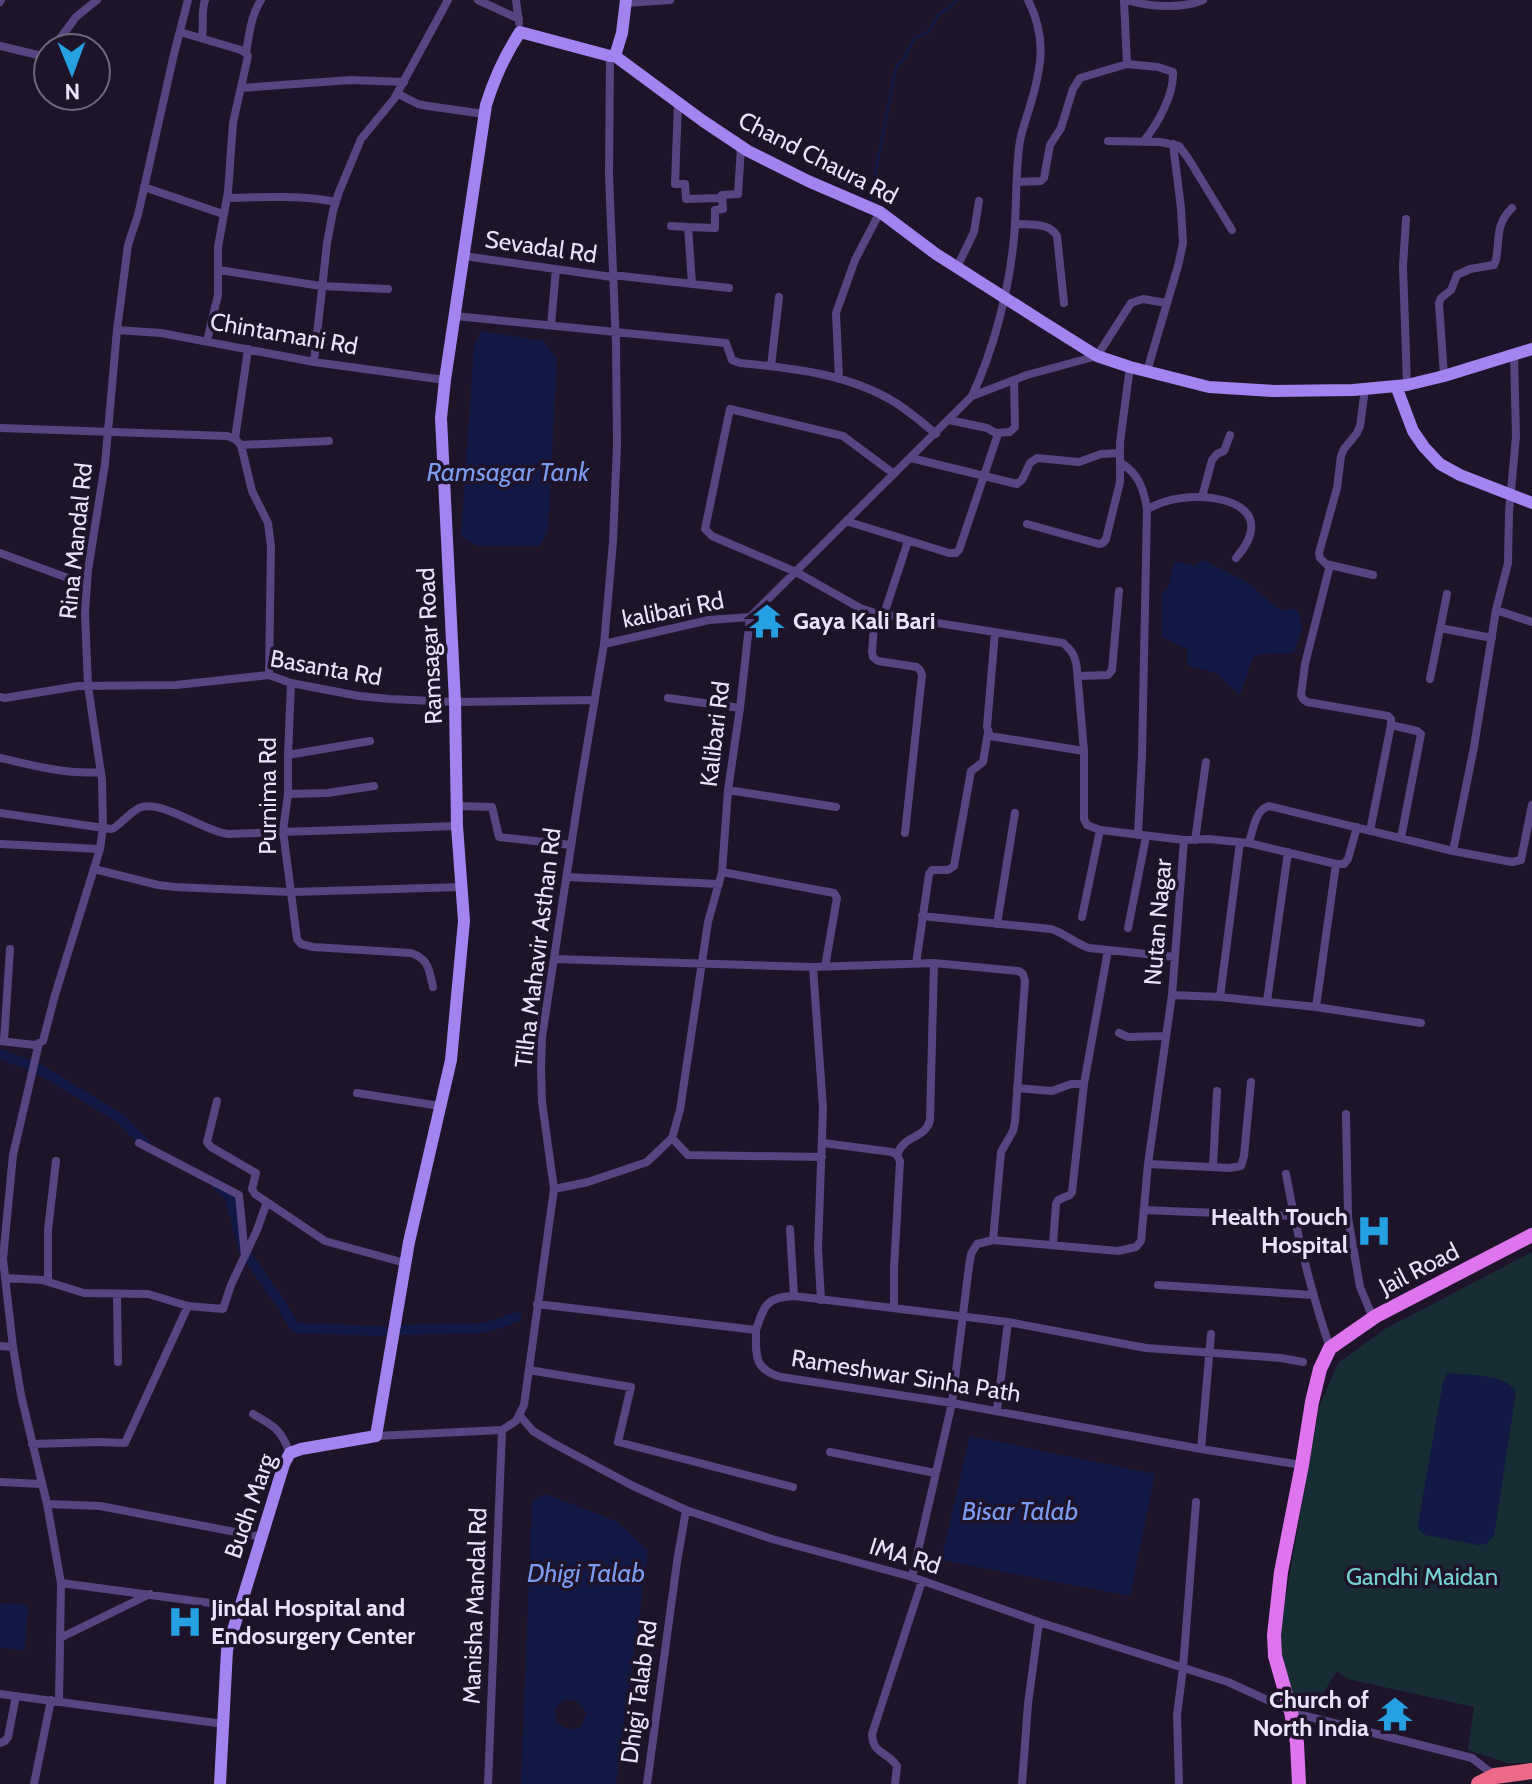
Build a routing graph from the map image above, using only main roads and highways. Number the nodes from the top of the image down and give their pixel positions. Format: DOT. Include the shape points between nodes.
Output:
graph roads {
  1 [pos="1532,1235"];
  2 [pos="1532,1771"];
  3 [pos="1299,1784"];
  4 [pos="1479,1784"];
  1 -- 3 [label="main road, Jail Road" via="1373,1318 1330,1348 1320,1369 1274,1635 1297,1743"];
  2 -- 4 [label="highway"];
}
